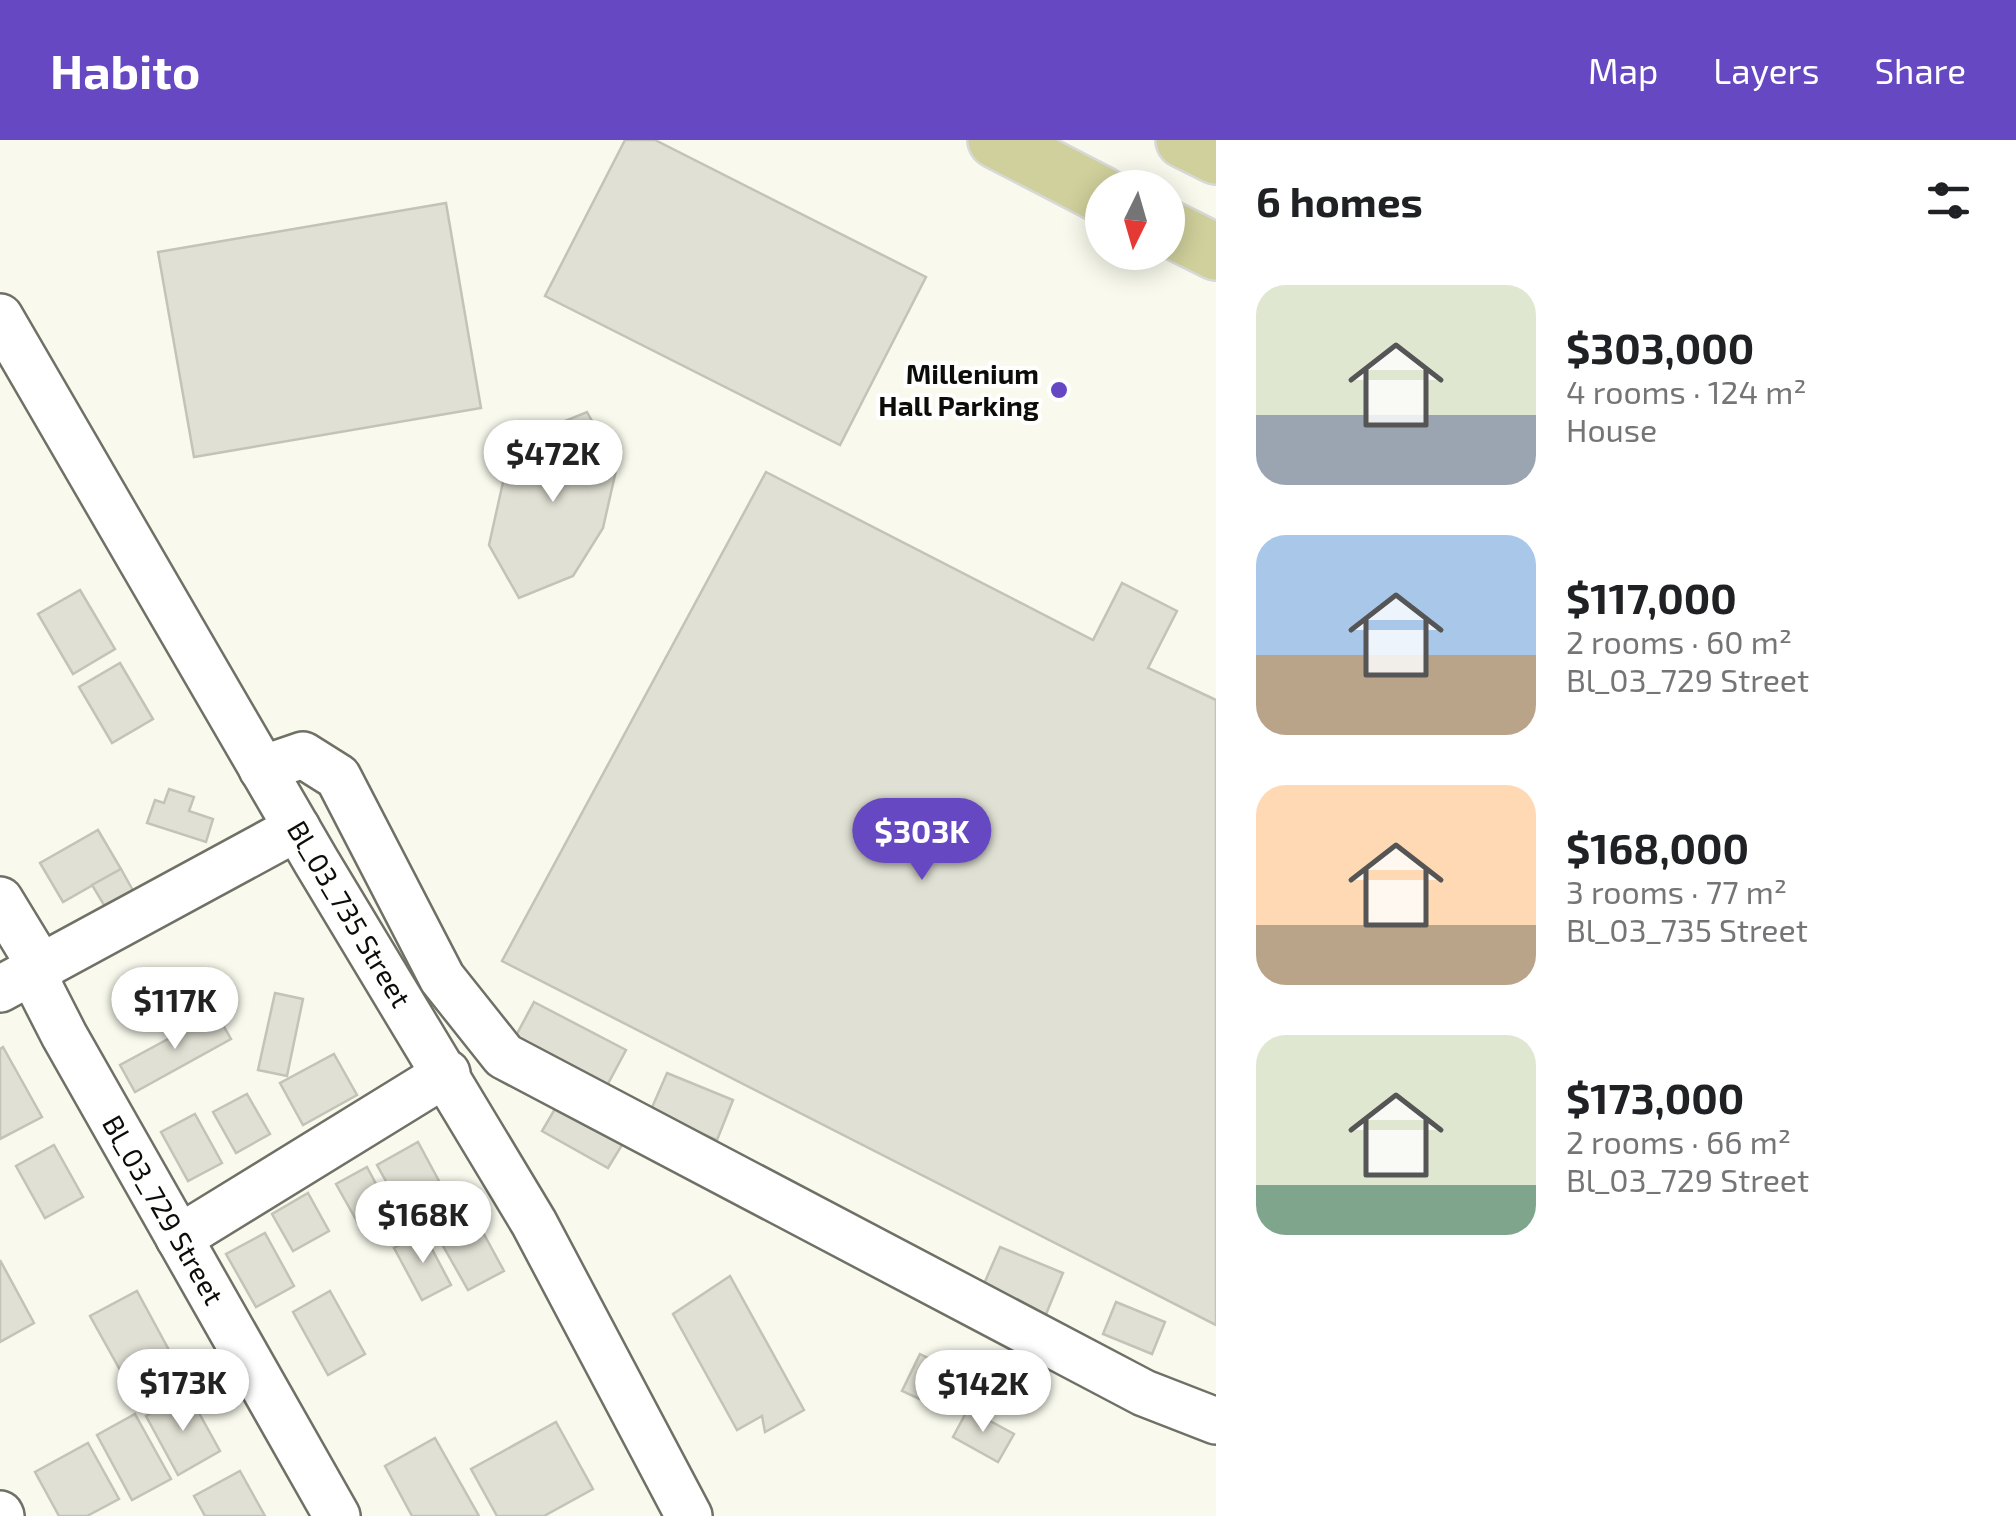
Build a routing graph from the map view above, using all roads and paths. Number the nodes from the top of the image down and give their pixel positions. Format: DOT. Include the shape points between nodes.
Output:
graph roads {
  1 [pos="996,140"];
  2 [pos="1184,140"];
  3 [pos="1216,156"];
  4 [pos="1085,186"];
  5 [pos="1185,236"];
  6 [pos="1216,252"];
  7 [pos="0,317"];
  8 [pos="262,769"];
  9 [pos="296,828"];
  10 [pos="0,900"];
  11 [pos="38,964"];
  12 [pos="0,989"];
  13 [pos="447,1073"];
  14 [pos="179,1238"];
  15 [pos="1216,1420"];
  16 [pos="337,1516"];
  17 [pos="689,1516"];
  1 -- 4 [label="main road"];
  2 -- 3 [label="main road"];
  5 -- 6 [label="main road"];
  7 -- 8 [label="street, Bl_03_735 Street"];
  8 -- 9 [label="street, Bl_03_735 Street"];
  8 -- 15 [label="street" via="303,755 338,777 442,978 504,1056 1144,1393"];
  9 -- 11 [label="street"];
  9 -- 13 [label="street, Bl_03_735 Street"];
  10 -- 11 [label="street, Bl_03_729 Street"];
  11 -- 12 [label="street"];
  11 -- 14 [label="street, Bl_03_729 Street" via="40,988 54,1017"];
  13 -- 14 [label="street"];
  13 -- 17 [label="street, Bl_03_735 Street"];
  14 -- 16 [label="street, Bl_03_729 Street"];
}
